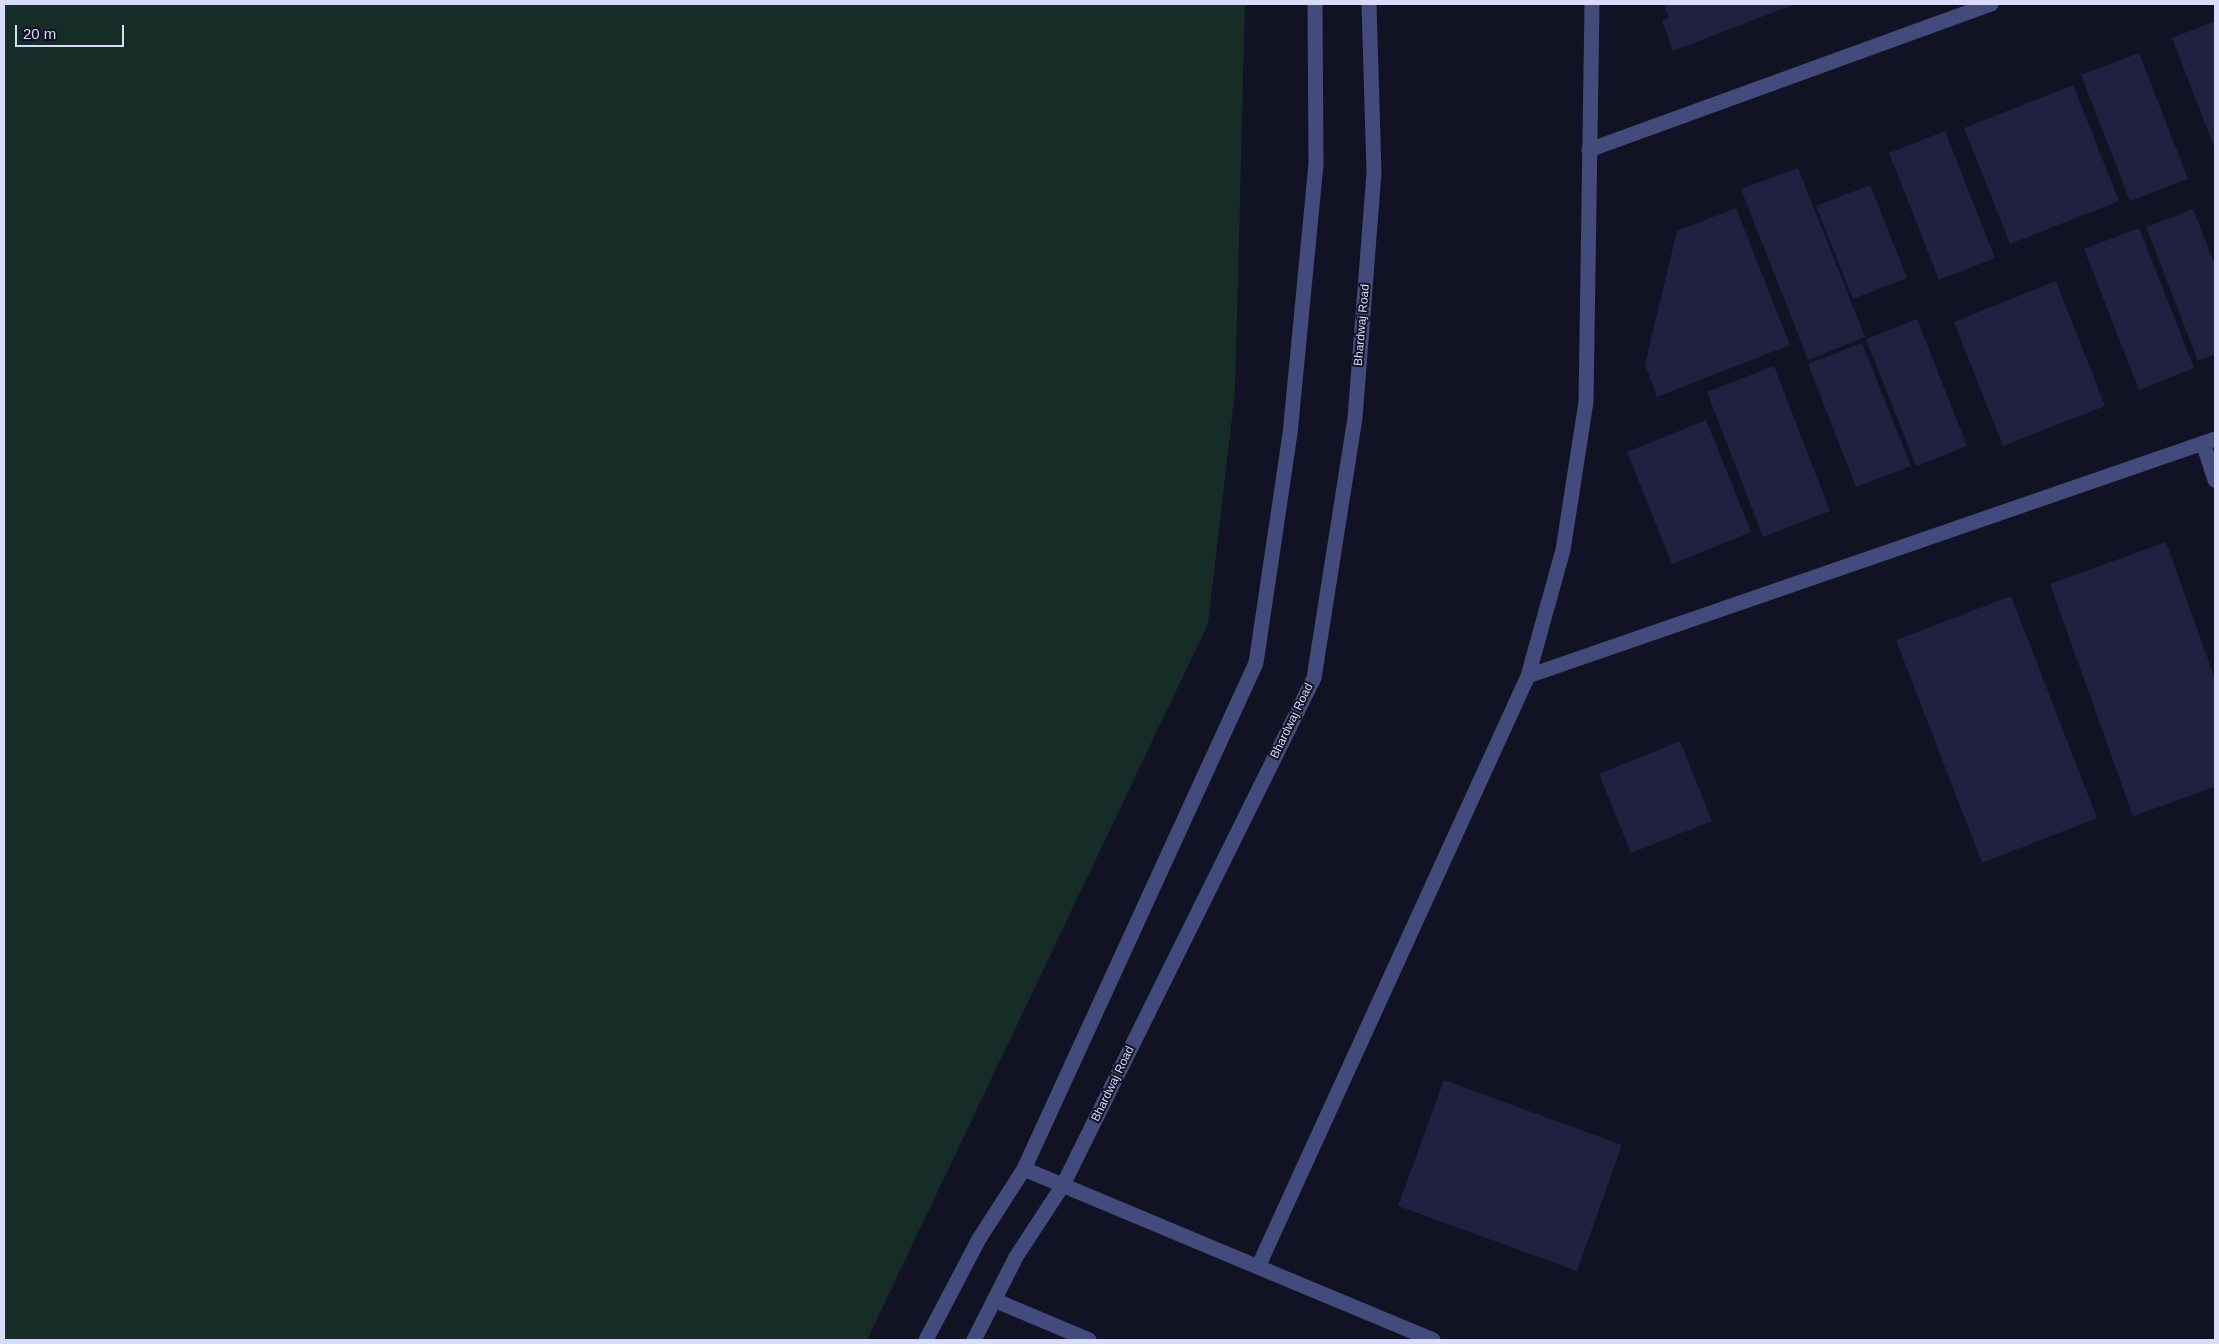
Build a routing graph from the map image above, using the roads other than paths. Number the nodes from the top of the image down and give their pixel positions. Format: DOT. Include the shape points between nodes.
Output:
graph roads {
  1 [pos="1315,4"];
  2 [pos="1369,4"];
  3 [pos="1592,4"];
  4 [pos="1991,4"];
  5 [pos="1588,150"];
  6 [pos="2209,441"];
  7 [pos="2215,480"];
  8 [pos="1528,676"];
  9 [pos="1024,1169"];
  10 [pos="1063,1185"];
  11 [pos="1258,1268"];
  12 [pos="994,1300"];
  13 [pos="926,1340"];
  14 [pos="974,1340"];
  15 [pos="1089,1340"];
  16 [pos="1433,1340"];
  1 -- 9 [label="street" via="1316,164 1290,434 1256,663"];
  2 -- 10 [label="street, Bhardwaj Road" via="1374,173 1356,398 1314,678"];
  3 -- 5 [label="street"];
  4 -- 5 [label="street"];
  5 -- 8 [label="street" via="1586,402 1563,550"];
  6 -- 7 [label="street"];
  6 -- 8 [label="street"];
  8 -- 11 [label="street"];
  9 -- 10 [label="street"];
  9 -- 13 [label="street" via="979,1240"];
  10 -- 11 [label="street"];
  10 -- 12 [label="street, Bhardwaj Road" via="1016,1257"];
  11 -- 16 [label="street"];
  12 -- 14 [label="street, Bhardwaj Road"];
  12 -- 15 [label="street"];
}
